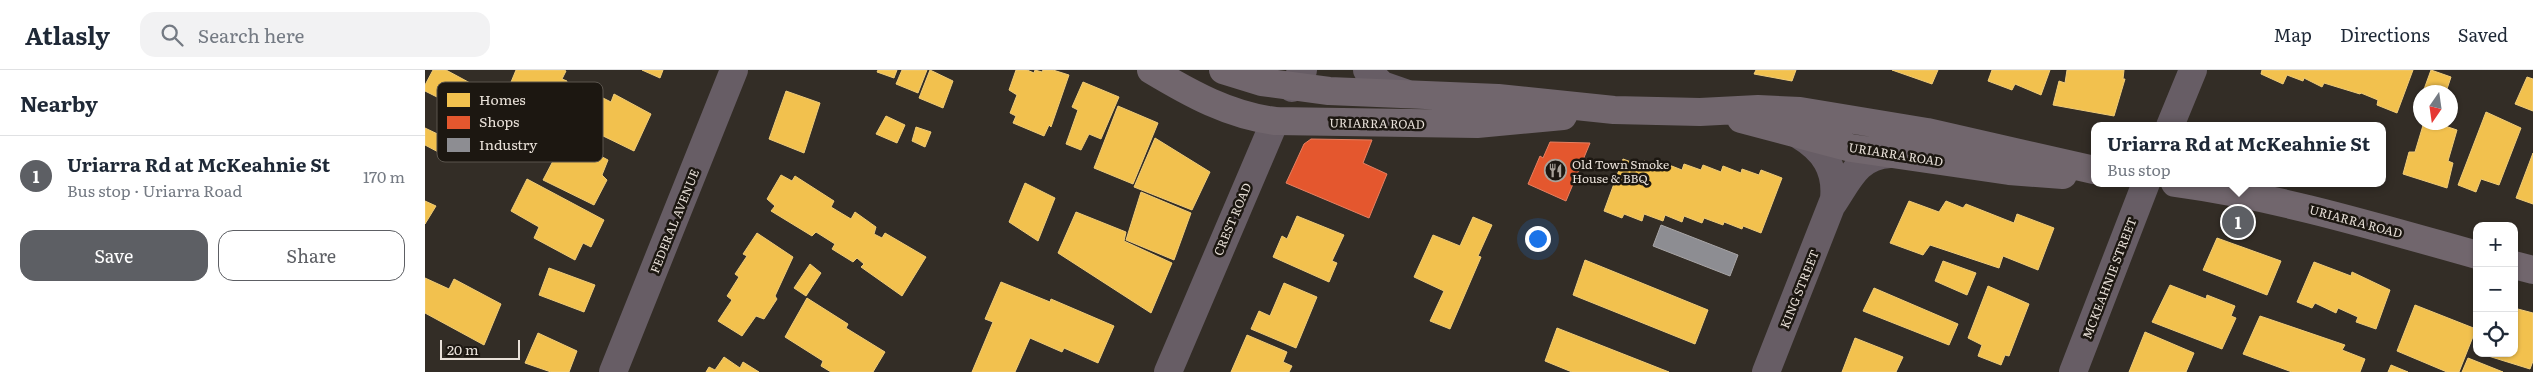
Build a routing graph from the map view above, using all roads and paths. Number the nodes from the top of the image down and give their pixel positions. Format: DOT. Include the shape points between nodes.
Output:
graph roads {
  1 [pos="734,70"];
  2 [pos="1151,70"];
  3 [pos="1223,70"];
  4 [pos="1367,70"];
  5 [pos="2193,70"];
  6 [pos="1297,79"];
  7 [pos="1405,94"];
  8 [pos="1614,110"];
  9 [pos="1700,112"];
  10 [pos="1275,121"];
  11 [pos="2172,122"];
  12 [pos="1799,135"];
  13 [pos="1890,154"];
  14 [pos="2091,169"];
  15 [pos="2091,175"];
  16 [pos="2145,187"];
  17 [pos="2197,187"];
  18 [pos="1832,205"];
  19 [pos="2473,254"];
  20 [pos="2518,266"];
  21 [pos="2533,270"];
  22 [pos="613,372"];
  23 [pos="1167,372"];
  24 [pos="1766,372"];
  25 [pos="2073,372"];
  1 -- 22 [label="street, FEDERAL AVENUE"];
  2 -- 10 [label="main road, URIARRA ROAD" via="1215,105 1245,116"];
  3 -- 6 [label="main road, URIARRA ROAD" via="1262,82"];
  4 -- 7 [label="street" via="1381,85"];
  5 -- 11 [label="street"];
  6 -- 7 [label="main road, URIARRA ROAD"];
  6 -- 10 [label="main road, CREST ROAD"];
  7 -- 8 [label="main road, URIARRA ROAD" via="1525,100"];
  8 -- 9 [label="main road, URIARRA ROAD"];
  8 -- 10 [label="main road, URIARRA ROAD" via="1477,124"];
  9 -- 12 [label="main road, URIARRA ROAD"];
  9 -- 14 [label="main road, URIARRA ROAD" via="1758,108 1800,111 1936,134"];
  10 -- 23 [label="street, CREST ROAD"];
  12 -- 13 [label="main road, URIARRA ROAD"];
  12 -- 18 [label="street, KING STREET" via="1819,150 1828,162 1835,185"];
  13 -- 15 [label="main road, URIARRA ROAD" via="2009,171"];
  13 -- 18 [label="street, KING STREET" via="1865,160"];
  16 -- 25 [label="street, MCKEAHNIE STREET"];
  17 -- 19 [label="main road, URIARRA ROAD" via="2297,205"];
  18 -- 24 [label="street, KING STREET"];
  20 -- 21 [label="main road"];
}
